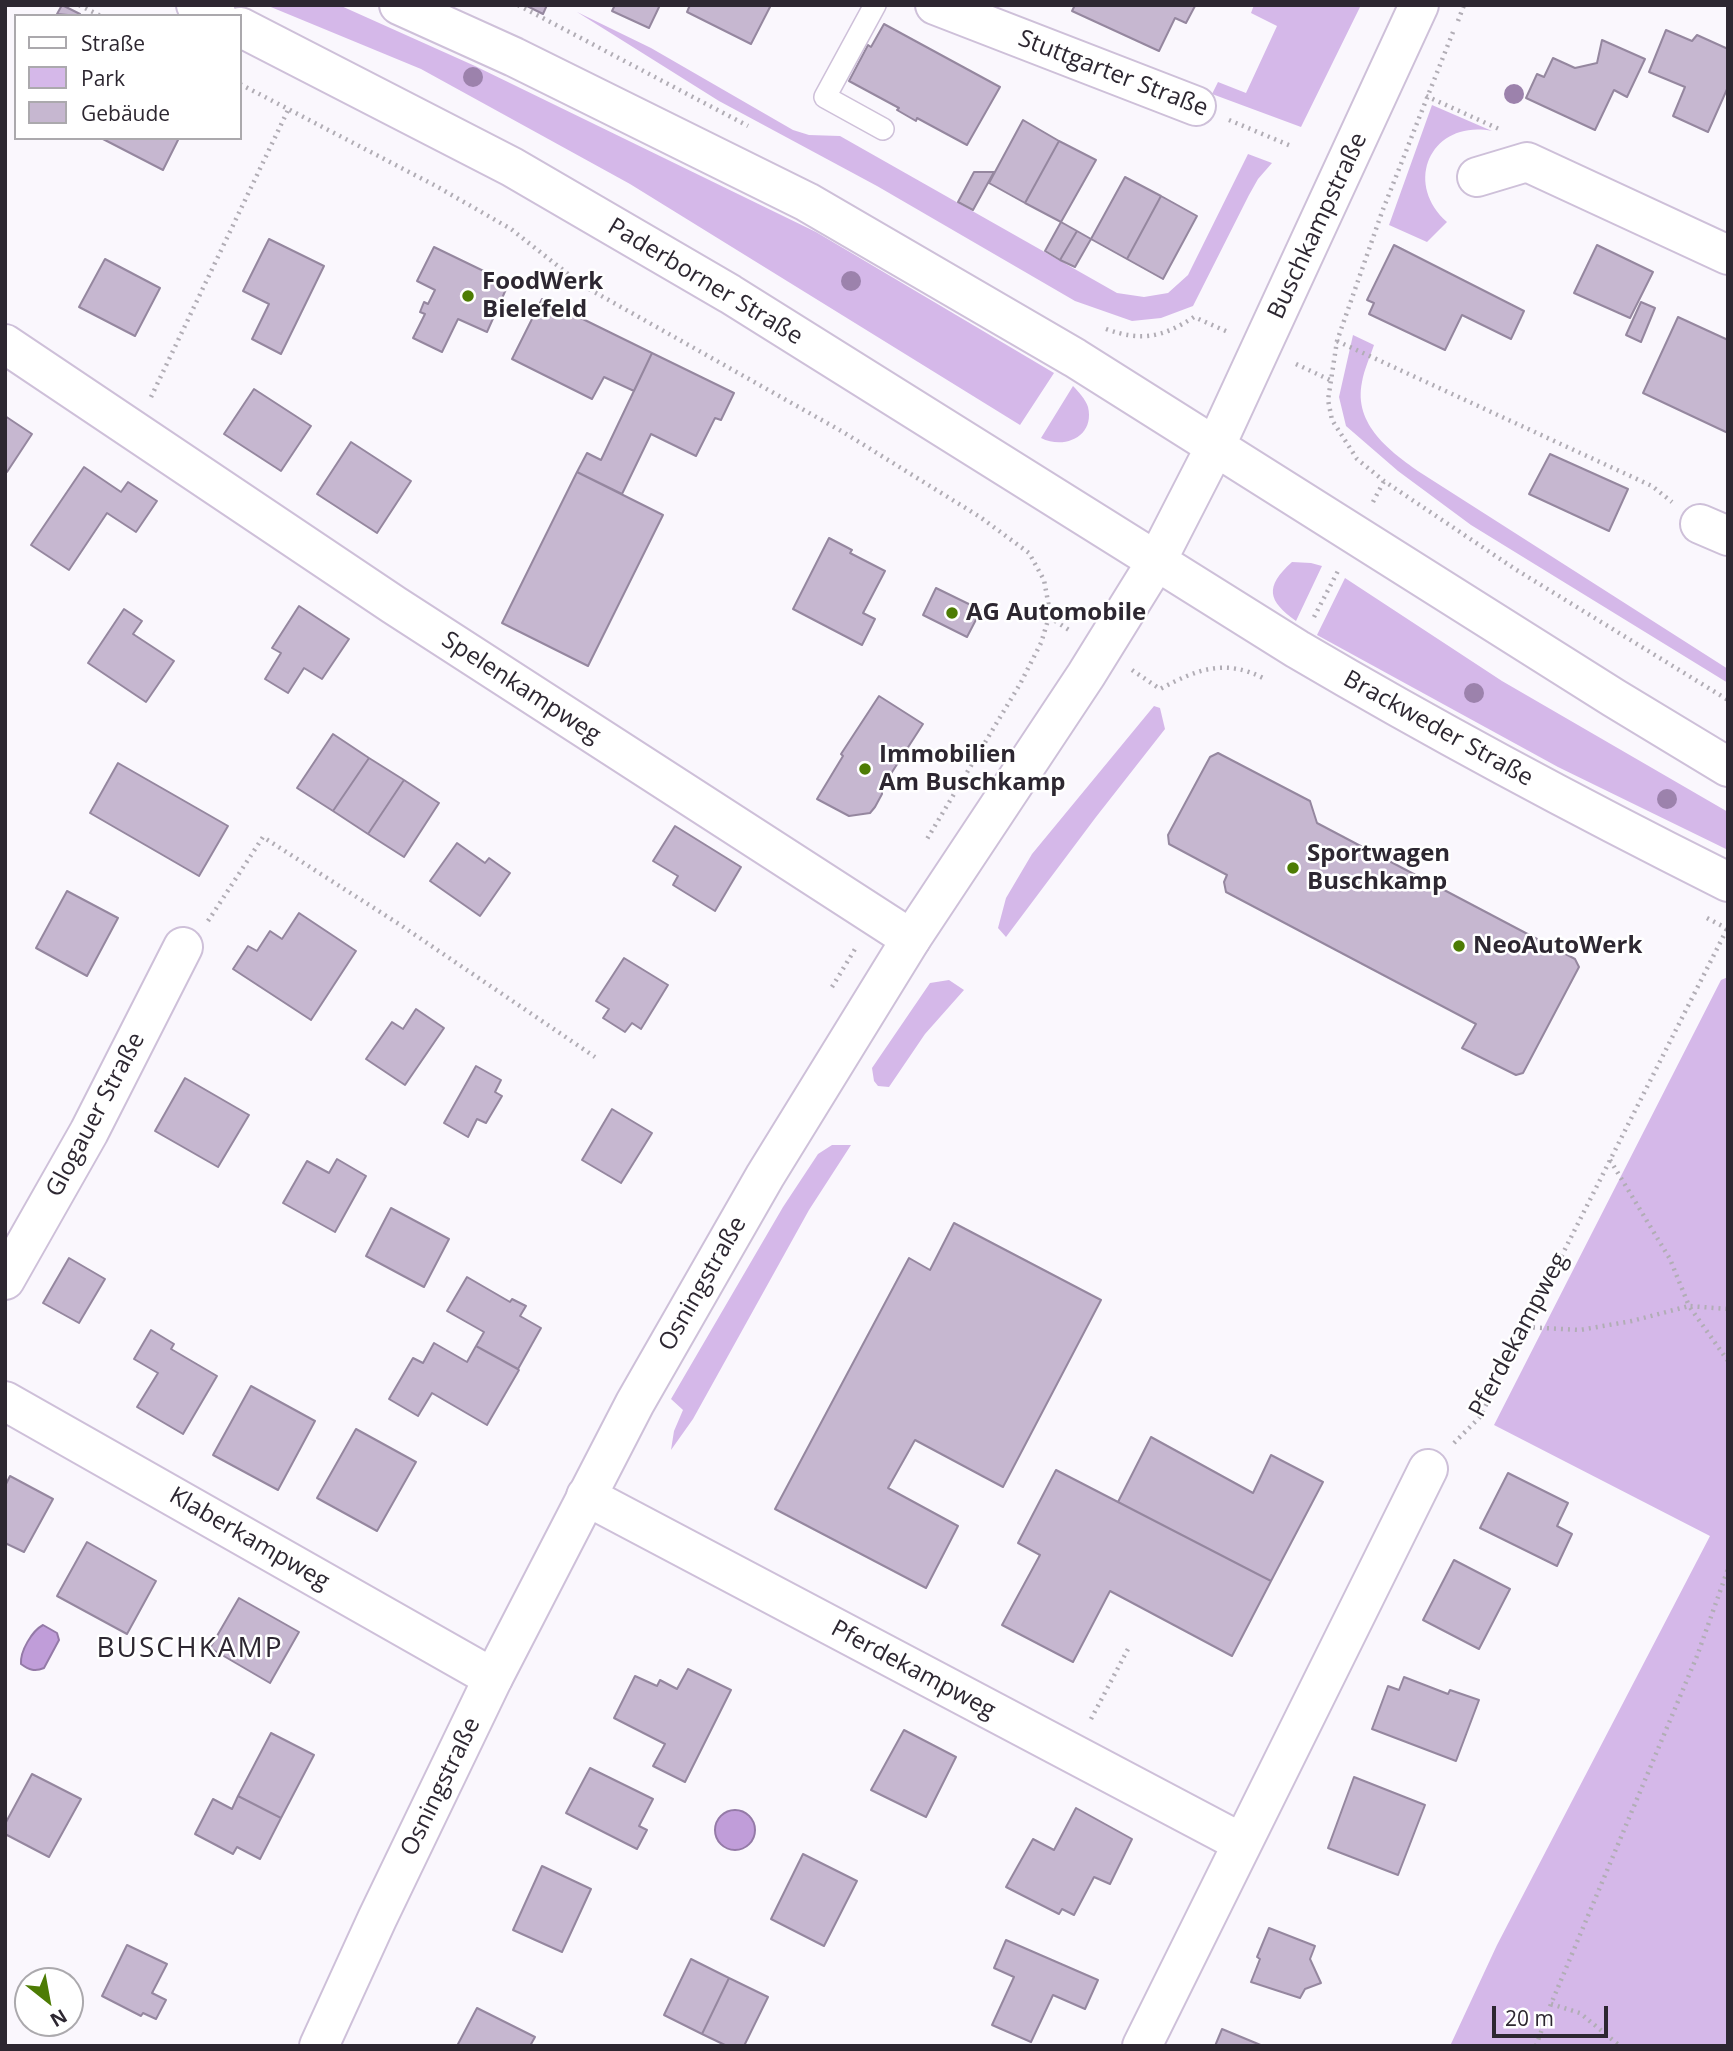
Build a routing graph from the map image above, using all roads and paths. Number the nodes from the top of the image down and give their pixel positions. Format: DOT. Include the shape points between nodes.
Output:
graph roads {
  1 [pos="79,5"];
  2 [pos="196,5"];
  3 [pos="399,5"];
  4 [pos="875,5"];
  5 [pos="935,5"];
  6 [pos="1419,5"];
  7 [pos="1464,5"];
  8 [pos="97,14"];
  9 [pos="213,14"];
  10 [pos="242,28"];
  11 [pos="242,85"];
  12 [pos="1426,96"];
  13 [pos="1196,106"];
  14 [pos="289,108"];
  15 [pos="883,129"];
  16 [pos="1291,146"];
  17 [pos="1527,162"];
  18 [pos="1476,177"];
  19 [pos="1728,255"];
  20 [pos="1194,317"];
  21 [pos="1096,325"];
  22 [pos="1337,341"];
  23 [pos="5,344"];
  24 [pos="135,430"];
  25 [pos="1215,447"];
  26 [pos="1384,481"];
  27 [pos="1714,530"];
  28 [pos="1356,535"];
  29 [pos="1156,562"];
  30 [pos="1049,617"];
  31 [pos="1297,649"];
  32 [pos="1160,689"];
  33 [pos="1728,700"];
  34 [pos="1728,767"];
  35 [pos="1728,882"];
  36 [pos="1727,929"];
  37 [pos="911,939"];
  38 [pos="183,947"];
  39 [pos="594,1057"];
  40 [pos="1610,1160"];
  41 [pos="5,1280"];
  42 [pos="1689,1306"];
  43 [pos="1728,1308"];
  44 [pos="1526,1327"];
  45 [pos="1728,1361"];
  46 [pos="5,1401"];
  47 [pos="1428,1469"];
  48 [pos="586,1496"];
  49 [pos="1728,1569"];
  50 [pos="1128,1649"];
  51 [pos="493,1678"];
  52 [pos="1072,1754"];
  53 [pos="1241,1843"];
  54 [pos="1551,2004"];
  55 [pos="319,2046"];
  56 [pos="1142,2046"];
  57 [pos="1536,2046"];
  58 [pos="1620,2046"];
  1 -- 8 [label="path"];
  2 -- 9 [label="main road"];
  3 -- 25 [label="main road" via="807,202 1075,358"];
  4 -- 15 [label="lane" via="825,97"];
  5 -- 13 [label="main road, Stuttgarter Straße"];
  6 -- 25 [label="main road, Buschkampstraße"];
  7 -- 12 [label="path"];
  10 -- 29 [label="main road, Paderborner Straße" via="512,167 730,294"];
  11 -- 14 [label="path"];
  12 -- 17 [label="path" via="1506,132"];
  12 -- 22 [label="path"];
  13 -- 16 [label="path, Stuttgarter Straße"];
  14 -- 24 [label="path"];
  14 -- 30 [label="path" via="511,229 596,294 843,432 1006,534 1030,553 1044,580"];
  17 -- 18 [label="main road"];
  17 -- 19 [label="main road"];
  20 -- 21 [label="path" via="1157,336 1140,337"];
  22 -- 26 [label="path" via="1328,400 1332,420 1357,459"];
  22 -- 27 [label="path" via="1652,486"];
  23 -- 24 [label="main road, Spelenkampweg"];
  24 -- 37 [label="main road, Spelenkampweg" via="394,605"];
  25 -- 28 [label="main road"];
  25 -- 29 [label="main road, Buschkampstraße"];
  26 -- 28 [label="path"];
  26 -- 33 [label="path" via="1515,569"];
  28 -- 31 [label="path"];
  28 -- 34 [label="main road"];
  29 -- 31 [label="main road, Brackweder Straße"];
  29 -- 37 [label="main road, Osningstraße"];
  31 -- 32 [label="path" via="1279,686 1244,669 1225,666 1187,675"];
  31 -- 35 [label="main road, Brackweder Straße" via="1567,800"];
  36 -- 40 [label="path, Pferdekampweg"];
  37 -- 48 [label="main road, Osningstraße" via="765,1176"];
  38 -- 39 [label="path" via="213,916 263,837"];
  38 -- 41 [label="main road, Glogauer Straße" via="89,1132"];
  40 -- 42 [label="path" via="1670,1259"];
  40 -- 44 [label="path, Pferdekampweg"];
  42 -- 43 [label="path"];
  42 -- 44 [label="path" via="1580,1330"];
  42 -- 45 [label="path"];
  44 -- 47 [label="path, Pferdekampweg" via="1480,1417"];
  46 -- 51 [label="main road, Klaberkampweg"];
  47 -- 53 [label="main road"];
  48 -- 51 [label="main road, Osningstraße"];
  48 -- 52 [label="main road, Pferdekampweg"];
  49 -- 54 [label="path" via="1697,1656"];
  50 -- 52 [label="path"];
  51 -- 55 [label="main road, Osningstraße"];
  52 -- 53 [label="main road, Pferdekampweg"];
  53 -- 56 [label="main road"];
  54 -- 57 [label="path"];
  54 -- 58 [label="path" via="1580,2013"];
}
